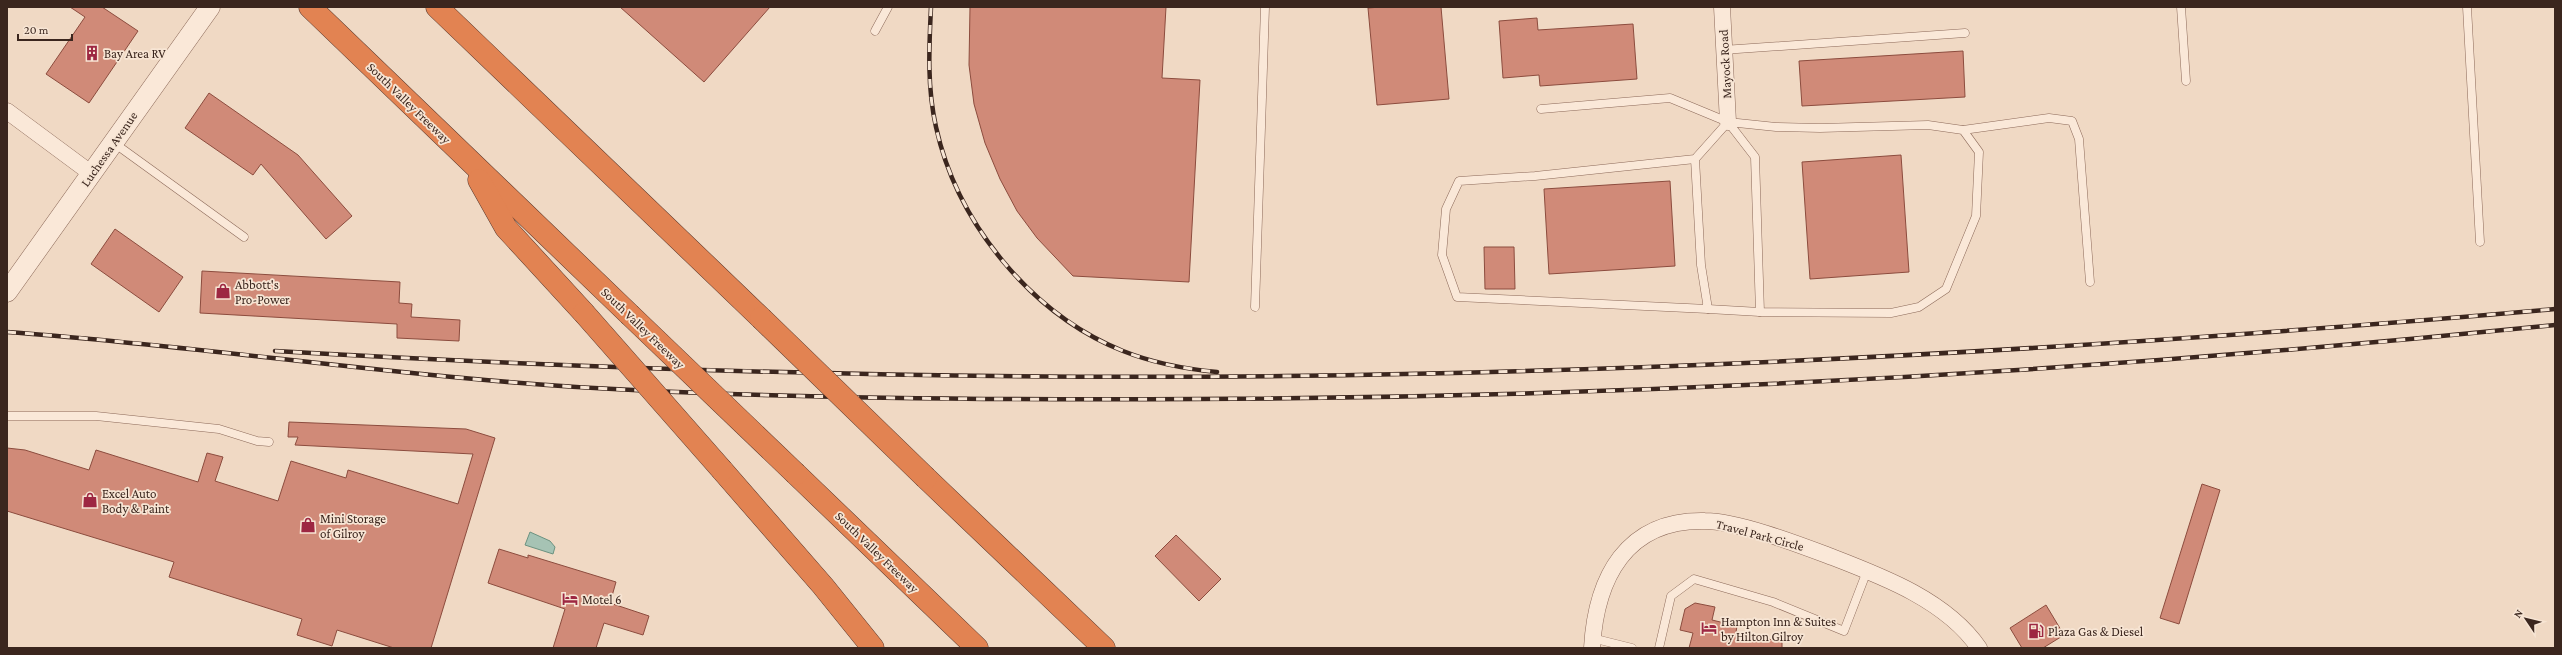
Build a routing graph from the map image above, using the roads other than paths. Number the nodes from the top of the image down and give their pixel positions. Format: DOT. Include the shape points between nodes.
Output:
graph roads {
  1 [pos="210,7"];
  2 [pos="310,7"];
  3 [pos="437,7"];
  4 [pos="888,7"];
  5 [pos="1265,7"];
  6 [pos="1722,7"];
  7 [pos="2181,7"];
  8 [pos="2467,7"];
  9 [pos="875,30"];
  10 [pos="1965,33"];
  11 [pos="1723,50"];
  12 [pos="2186,81"];
  13 [pos="1541,108"];
  14 [pos="7,111"];
  15 [pos="1728,122"];
  16 [pos="1963,130"];
  17 [pos="114,142"];
  18 [pos="1694,159"];
  19 [pos="468,160"];
  20 [pos="92,174"];
  21 [pos="244,237"];
  22 [pos="2480,242"];
  23 [pos="2090,282"];
  24 [pos="7,292"];
  25 [pos="1256,307"];
  26 [pos="1708,309"];
  27 [pos="1760,312"];
  28 [pos="7,416"];
  29 [pos="269,442"];
  30 [pos="1867,572"];
  31 [pos="1592,643"];
  32 [pos="873,648"];
  33 [pos="977,648"];
  34 [pos="1104,648"];
  35 [pos="1632,648"];
  36 [pos="1659,648"];
  37 [pos="1979,648"];
  1 -- 17 [label="street, Luchessa Avenue"];
  2 -- 19 [label="highway, South Valley Freeway"];
  3 -- 34 [label="highway, bridge"];
  4 -- 9 [label="lane"];
  5 -- 25 [label="lane"];
  6 -- 11 [label="street, Mayock Road"];
  7 -- 12 [label="lane"];
  8 -- 22 [label="lane"];
  10 -- 11 [label="lane"];
  11 -- 15 [label="street, Mayock Road"];
  13 -- 15 [label="lane" via="1670,98"];
  14 -- 20 [label="street"];
  15 -- 16 [label="lane" via="1813,128 1928,125"];
  15 -- 18 [label="lane"];
  15 -- 27 [label="lane" via="1755,157"];
  16 -- 23 [label="lane" via="2049,118 2072,121 2078,138"];
  16 -- 27 [label="lane" via="1979,152 1976,216 1946,289 1919,308 1891,313"];
  17 -- 20 [label="street, Luchessa Avenue"];
  17 -- 21 [label="lane"];
  18 -- 26 [label="lane" via="1701,265"];
  18 -- 26 [label="lane" via="1459,181 1446,209 1442,255 1457,297"];
  19 -- 32 [label="highway, bridge" via="506,228 722,470"];
  19 -- 33 [label="highway, South Valley Freeway, bridge"];
  20 -- 24 [label="street, Luchessa Avenue"];
  26 -- 27 [label="lane"];
  28 -- 29 [label="lane" via="96,416 220,429 257,441"];
  30 -- 31 [label="street, Travel Park Circle" via="1810,549 1734,526 1706,521 1680,521 1653,530 1640,538 1616,561 1604,583 1593,623"];
  30 -- 36 [label="lane" via="1844,631 1773,602 1694,579 1671,596"];
  30 -- 37 [label="street, Travel Park Circle" via="1925,600 1951,617"];
  31 -- 35 [label="lane"];
}
